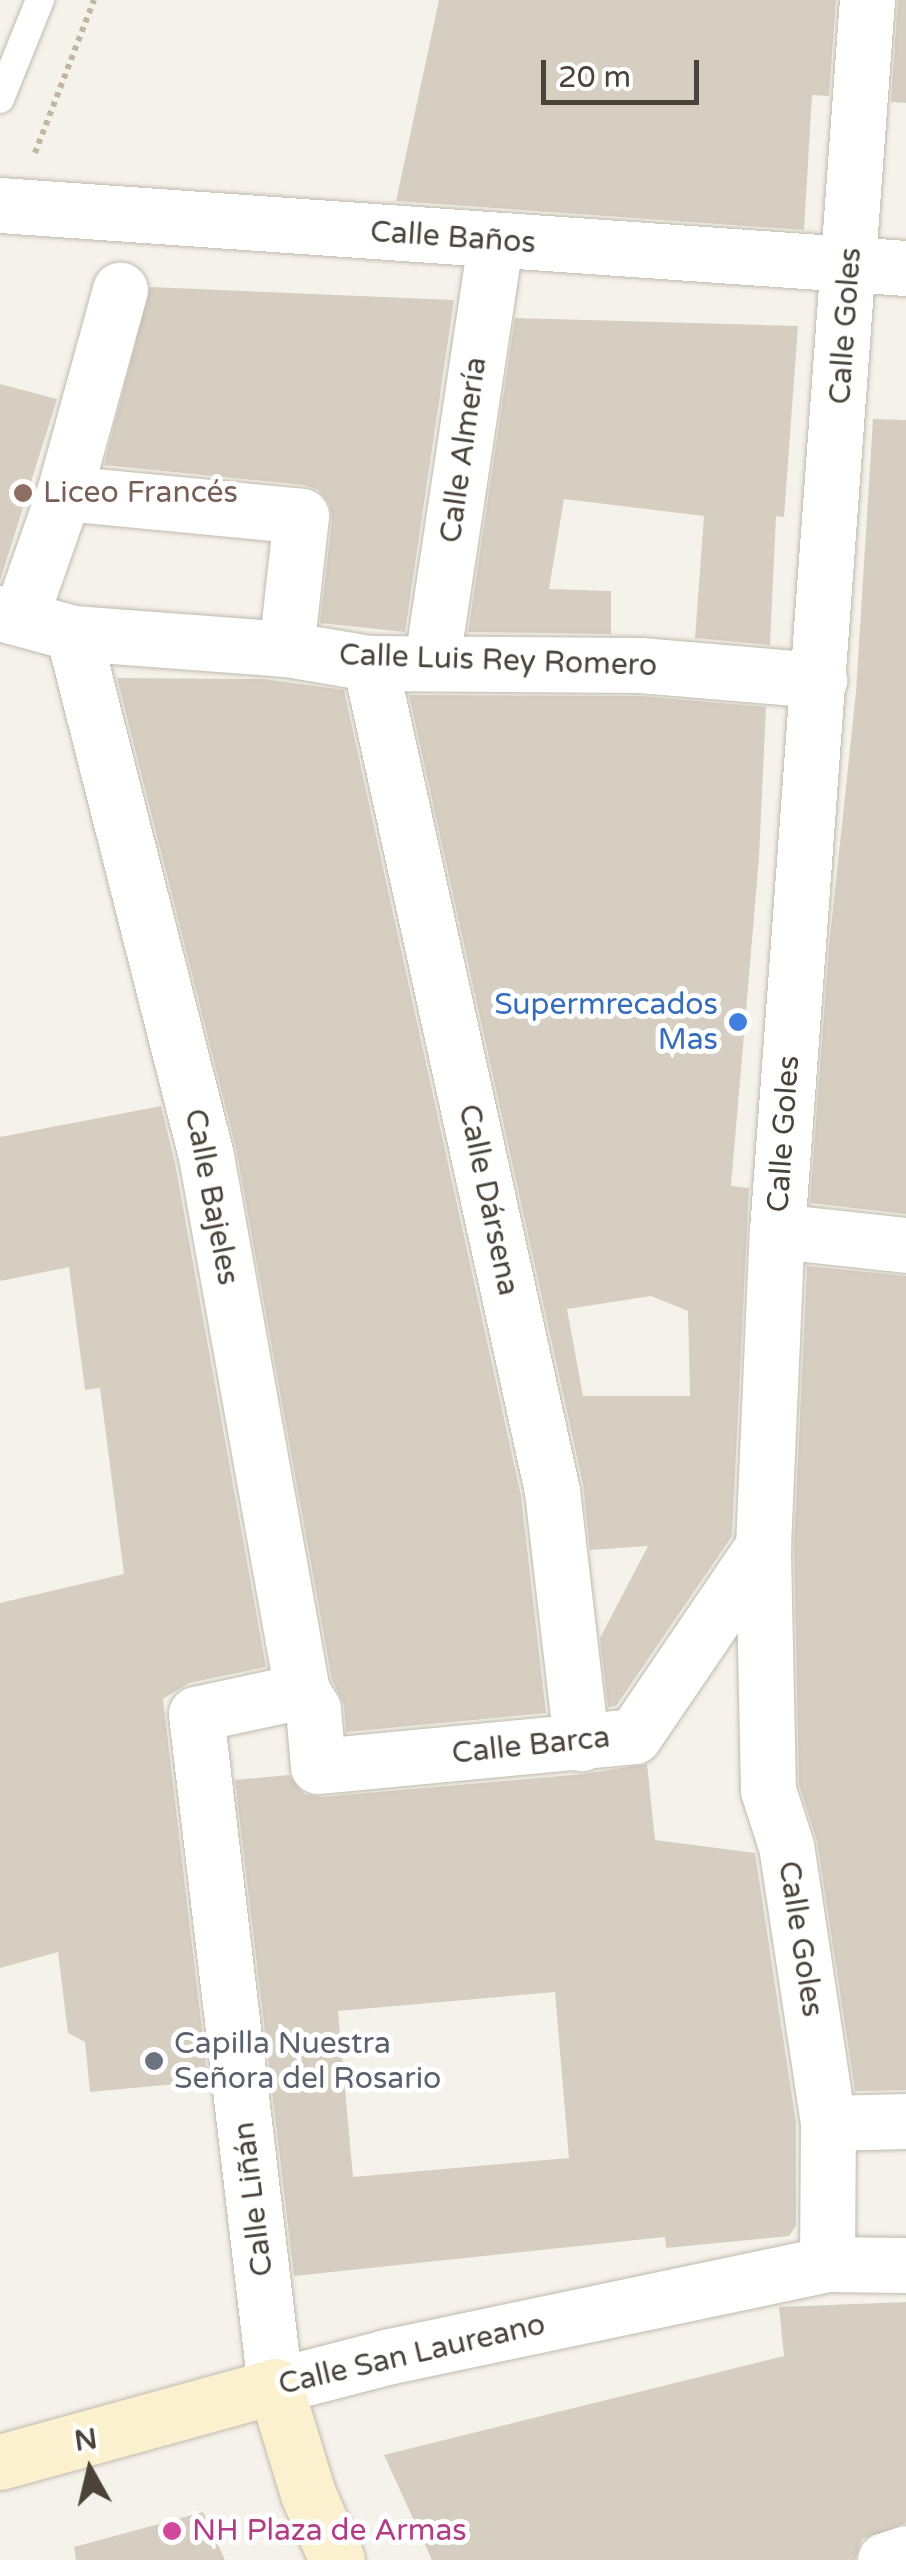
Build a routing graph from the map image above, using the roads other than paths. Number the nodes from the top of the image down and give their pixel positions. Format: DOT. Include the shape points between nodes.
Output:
graph roads {
  1 [pos="40,0"];
  2 [pos="868,0"];
  3 [pos="0,99"];
  4 [pos="7,206"];
  5 [pos="495,240"];
  6 [pos="851,266"];
  7 [pos="906,268"];
  8 [pos="120,290"];
  9 [pos="64,493"];
  10 [pos="10,614"];
  11 [pos="73,632"];
  12 [pos="286,649"];
  13 [pos="432,660"];
  14 [pos="370,662"];
  15 [pos="819,680"];
  16 [pos="777,1231"];
  17 [pos="906,1245"];
  18 [pos="763,1546"];
  19 [pos="302,1691"];
  20 [pos="581,1742"];
  21 [pos="318,1766"];
  22 [pos="906,2121"];
  23 [pos="828,2123"];
  24 [pos="827,2264"];
  25 [pos="906,2265"];
  26 [pos="276,2386"];
  27 [pos="0,2462"];
  28 [pos="906,2553"];
  29 [pos="337,2560"];
  30 [pos="884,2560"];
  1 -- 3 [label="lane"];
  2 -- 6 [label="street, Calle Goles"];
  4 -- 5 [label="street, Calle Baños"];
  5 -- 6 [label="street, Calle Baños"];
  5 -- 13 [label="street, Calle Almería"];
  6 -- 7 [label="street, Calle Baños"];
  6 -- 15 [label="street, Calle Goles"];
  8 -- 9 [label="street"];
  9 -- 10 [label="street"];
  9 -- 12 [label="street" via="300,516"];
  10 -- 11 [label="street, Calle Luis Rey Romero"];
  11 -- 12 [label="street, Calle Luis Rey Romero"];
  11 -- 19 [label="street, Calle Bajeles" via="206,1156"];
  12 -- 14 [label="street, Calle Luis Rey Romero"];
  13 -- 14 [label="street, Calle Luis Rey Romero"];
  13 -- 15 [label="street, Calle Luis Rey Romero" via="640,665"];
  14 -- 20 [label="street, Calle Dársena" via="552,1491"];
  15 -- 16 [label="street, Calle Goles"];
  16 -- 17 [label="street"];
  16 -- 18 [label="street, Calle Goles"];
  18 -- 20 [label="street, Calle Barca" via="634,1736"];
  18 -- 23 [label="street, Calle Goles" via="768,1790 786,1846"];
  19 -- 21 [label="street, Calle Bajeles" via="313,1708"];
  19 -- 26 [label="street, Calle Liñán" via="196,1714"];
  20 -- 21 [label="street, Calle Barca"];
  22 -- 23 [label="street"];
  23 -- 24 [label="street, Calle Goles"];
  24 -- 25 [label="street, Calle San Laureano"];
  24 -- 26 [label="street, Calle San Laureano"];
  26 -- 27 [label="main road, Calle San Laureano"];
  26 -- 29 [label="main road" via="308,2494"];
  28 -- 30 [label="street"];
}
